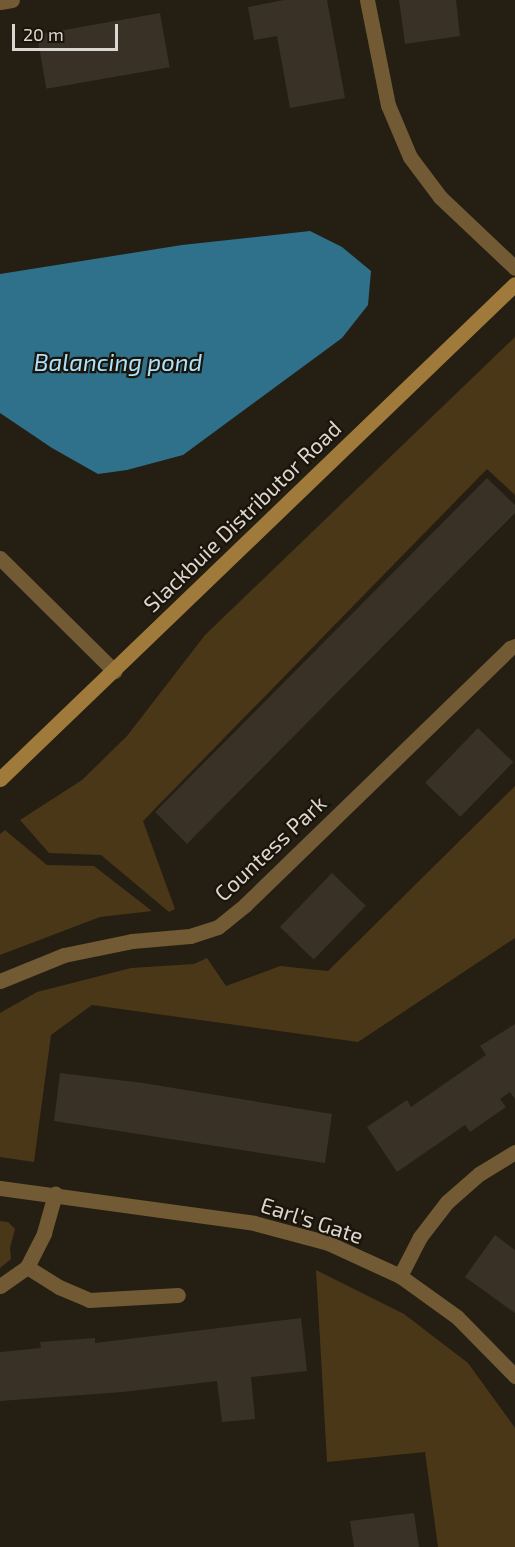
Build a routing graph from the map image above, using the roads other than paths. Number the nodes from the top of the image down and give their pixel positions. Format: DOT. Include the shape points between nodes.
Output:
graph roads {
  1 [pos="12,0"];
  2 [pos="367,0"];
  3 [pos="0,2"];
  4 [pos="515,268"];
  5 [pos="515,284"];
  6 [pos="0,558"];
  7 [pos="515,646"];
  8 [pos="114,671"];
  9 [pos="0,779"];
  10 [pos="0,981"];
  11 [pos="515,1152"];
  12 [pos="0,1188"];
  13 [pos="55,1194"];
  14 [pos="27,1267"];
  15 [pos="400,1276"];
  16 [pos="0,1286"];
  17 [pos="178,1295"];
  18 [pos="515,1376"];
  1 -- 3 [label="street"];
  2 -- 4 [label="street" via="388,105 410,157 440,196"];
  5 -- 8 [label="street, Slackbuie Distributor Road"];
  6 -- 8 [label="street"];
  7 -- 10 [label="street, Countess Park" via="218,927 190,936 132,941 64,955"];
  8 -- 9 [label="street, Slackbuie Distributor Road"];
  11 -- 15 [label="street" via="479,1174 447,1202 420,1237"];
  12 -- 13 [label="street, Earl's Gate"];
  13 -- 14 [label="street" via="44,1233"];
  13 -- 15 [label="street, Earl's Gate" via="254,1223 328,1243"];
  14 -- 16 [label="street"];
  14 -- 17 [label="street" via="59,1287 89,1299"];
  15 -- 18 [label="street, Earl's Gate" via="458,1317"];
}
